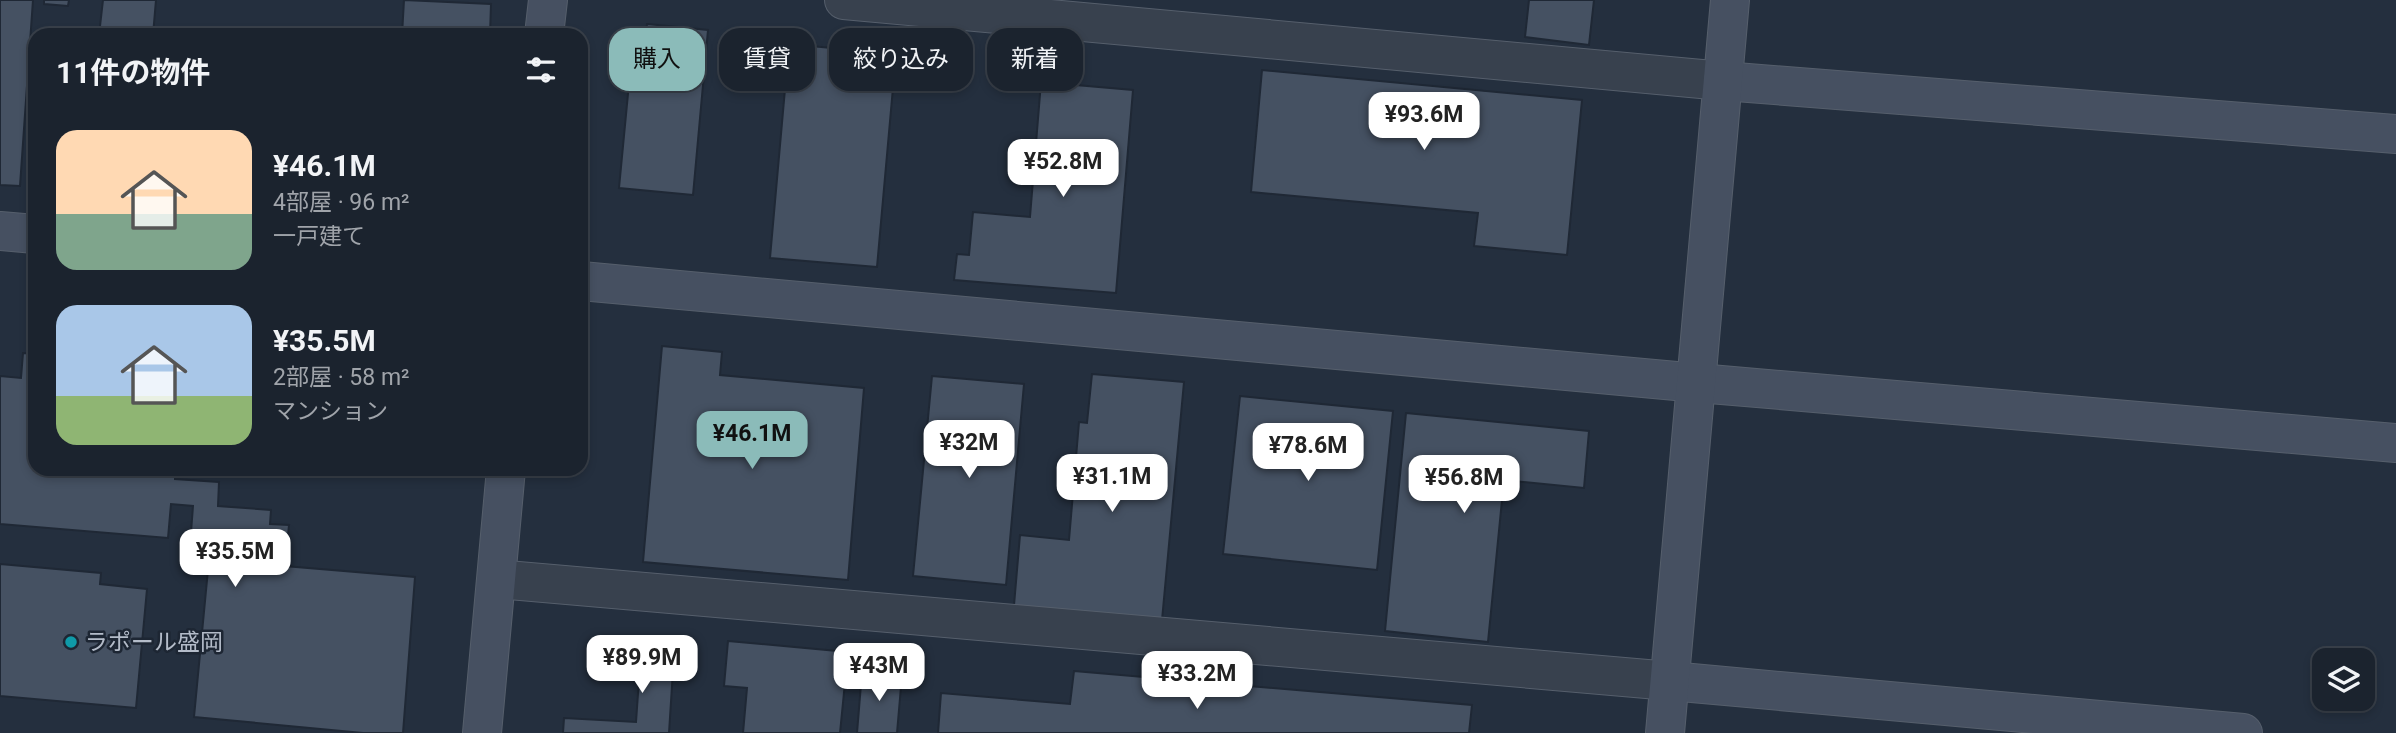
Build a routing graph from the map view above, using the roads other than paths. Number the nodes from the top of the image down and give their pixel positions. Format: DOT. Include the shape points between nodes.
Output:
graph roads {
  1 [pos="548,0"];
  2 [pos="845,0"];
  3 [pos="1730,0"];
  4 [pos="545,28"];
  5 [pos="1723,81"];
  6 [pos="2396,134"];
  7 [pos="0,230"];
  8 [pos="28,233"];
  9 [pos="588,282"];
  10 [pos="1698,383"];
  11 [pos="2396,443"];
  12 [pos="505,476"];
  13 [pos="497,579"];
  14 [pos="1670,681"];
  15 [pos="482,733"];
  16 [pos="1665,733"];
  17 [pos="2243,733"];
  1 -- 4 [label="street"];
  2 -- 5 [label="street"];
  3 -- 5 [label="street"];
  5 -- 6 [label="street"];
  5 -- 10 [label="street"];
  7 -- 8 [label="street"];
  9 -- 10 [label="street"];
  10 -- 11 [label="street"];
  10 -- 14 [label="street"];
  12 -- 13 [label="street"];
  13 -- 14 [label="street"];
  13 -- 15 [label="street"];
  14 -- 16 [label="street"];
  14 -- 17 [label="street"];
}
